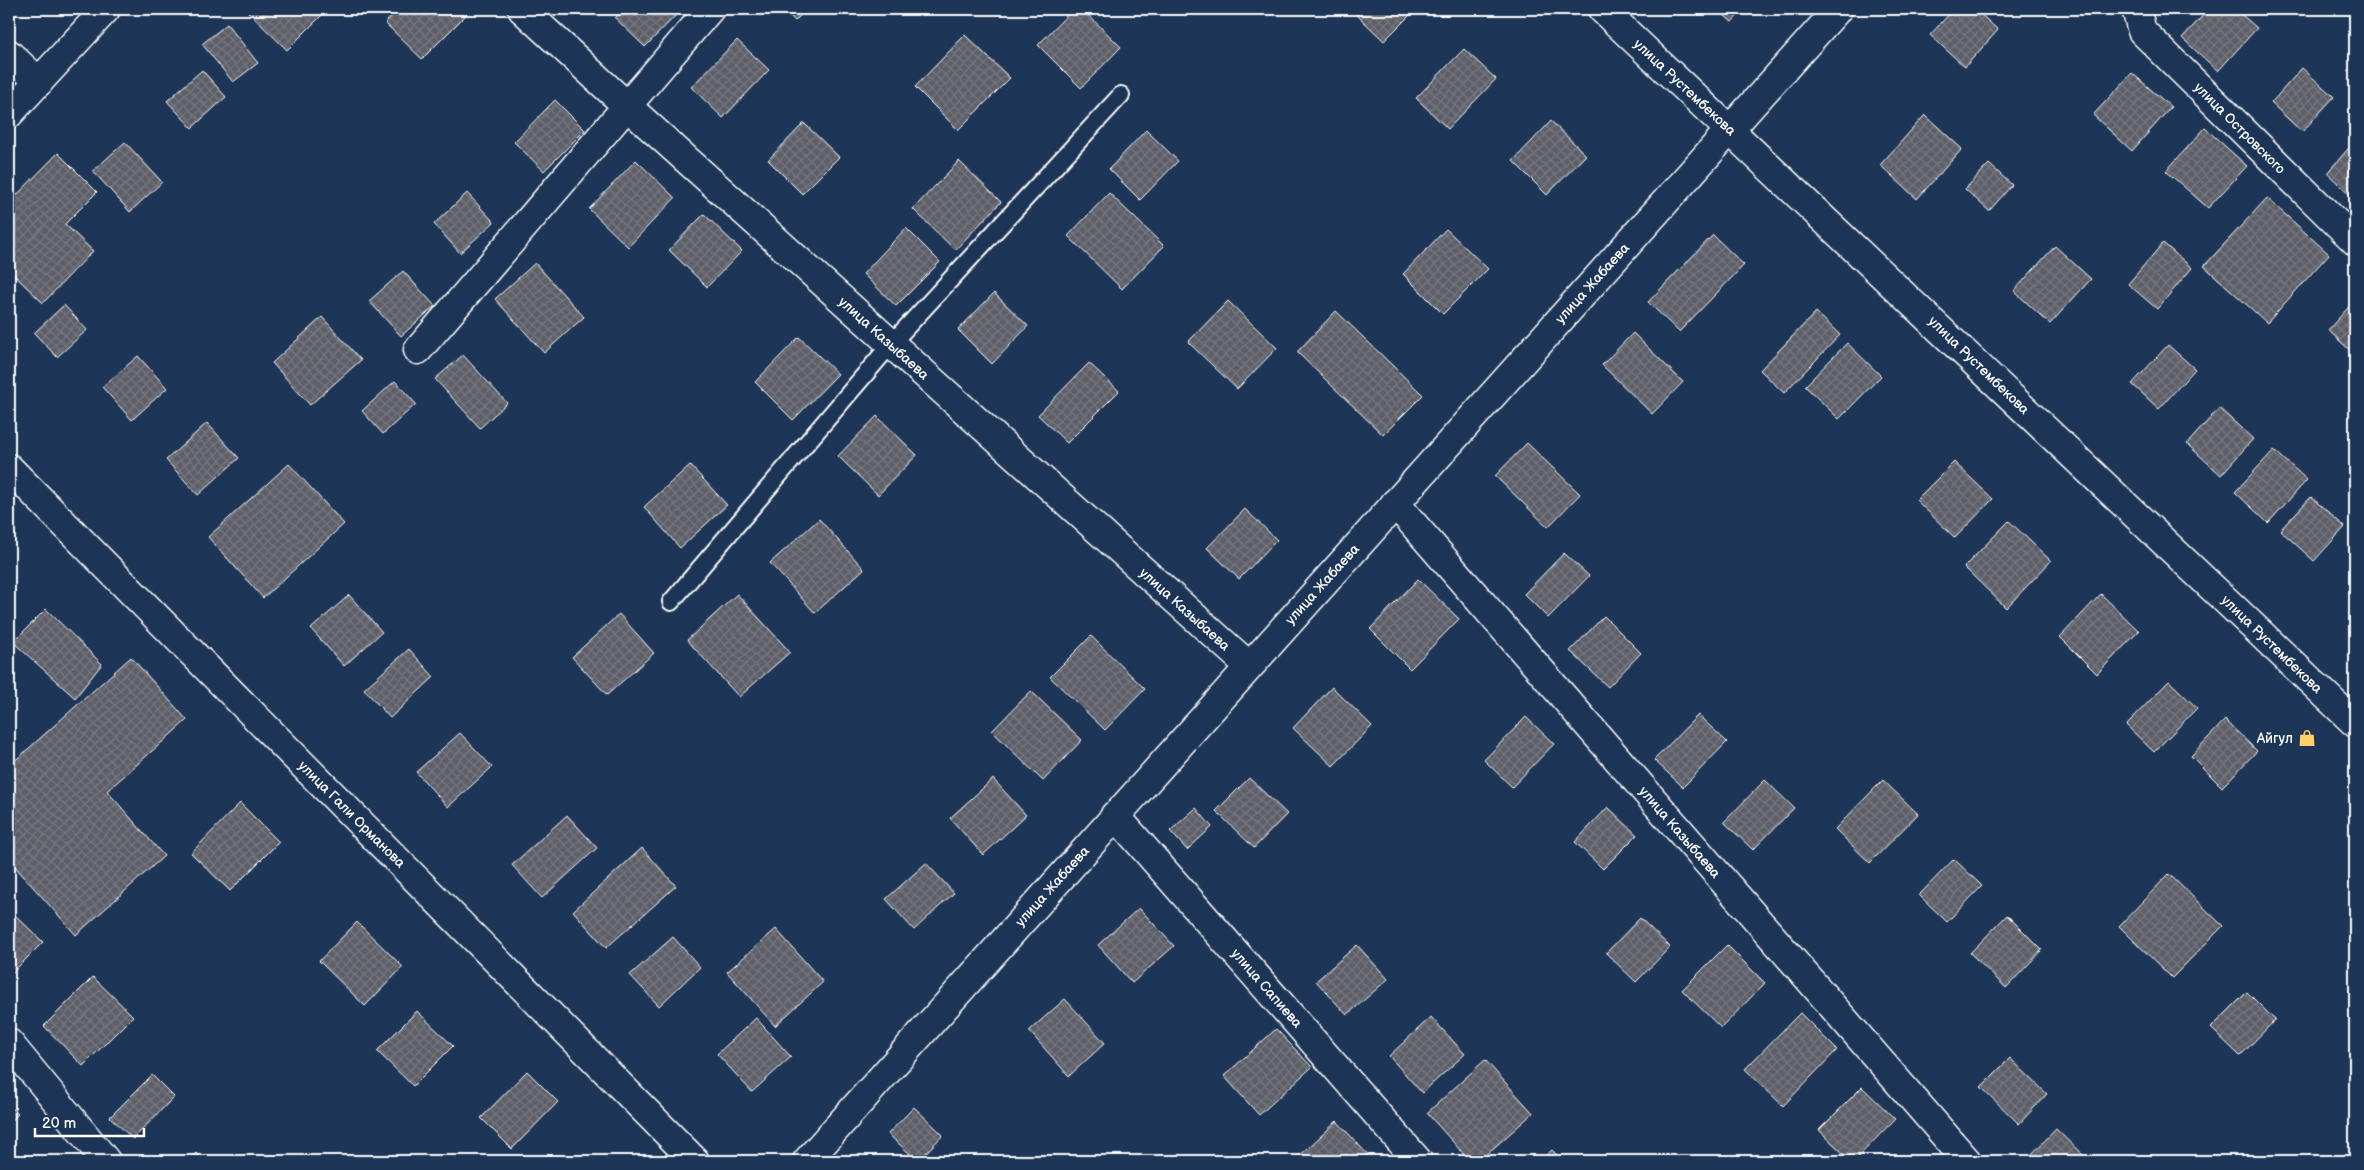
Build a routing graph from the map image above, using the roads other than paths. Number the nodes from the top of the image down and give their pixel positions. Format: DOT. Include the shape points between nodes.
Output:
graph roads {
  1 [pos="106,9"];
  2 [pos="522,9"];
  3 [pos="710,9"];
  4 [pos="1602,9"];
  5 [pos="1838,9"];
  6 [pos="2136,9"];
  7 [pos="9,54"];
  8 [pos="39,82"];
  9 [pos="1121,95"];
  10 [pos="627,106"];
  11 [pos="9,114"];
  12 [pos="1730,129"];
  13 [pos="2355,240"];
  14 [pos="891,344"];
  15 [pos="418,350"];
  16 [pos="9,468"];
  17 [pos="1395,503"];
  18 [pos="671,602"];
  19 [pos="1249,666"];
  20 [pos="2355,723"];
  21 [pos="1115,815"];
  22 [pos="9,1043"];
  23 [pos="106,1161"];
  24 [pos="695,1161"];
  25 [pos="807,1161"];
  26 [pos="1418,1161"];
  27 [pos="1967,1161"];
  1 -- 8 [label="street"];
  2 -- 10 [label="street, улица Казыбаева"];
  3 -- 10 [label="street"];
  4 -- 12 [label="street, улица Рустембекова"];
  5 -- 12 [label="street, улица Жабаева"];
  6 -- 13 [label="street, улица Островского" via="2142,32"];
  7 -- 8 [label="street"];
  8 -- 11 [label="street"];
  9 -- 14 [label="lane"];
  10 -- 14 [label="street, улица Казыбаева"];
  10 -- 15 [label="street"];
  12 -- 17 [label="street, улица Жабаева"];
  12 -- 20 [label="street, улица Рустембекова"];
  14 -- 18 [label="lane"];
  14 -- 19 [label="street, улица Казыбаева"];
  16 -- 24 [label="street, улица Гали Орманова"];
  17 -- 19 [label="street, улица Жабаева"];
  17 -- 27 [label="street, улица Казыбаева"];
  19 -- 21 [label="street, улица Жабаева"];
  21 -- 25 [label="street, улица Жабаева"];
  21 -- 26 [label="street, улица Сапиева"];
  22 -- 23 [label="street"];
}
